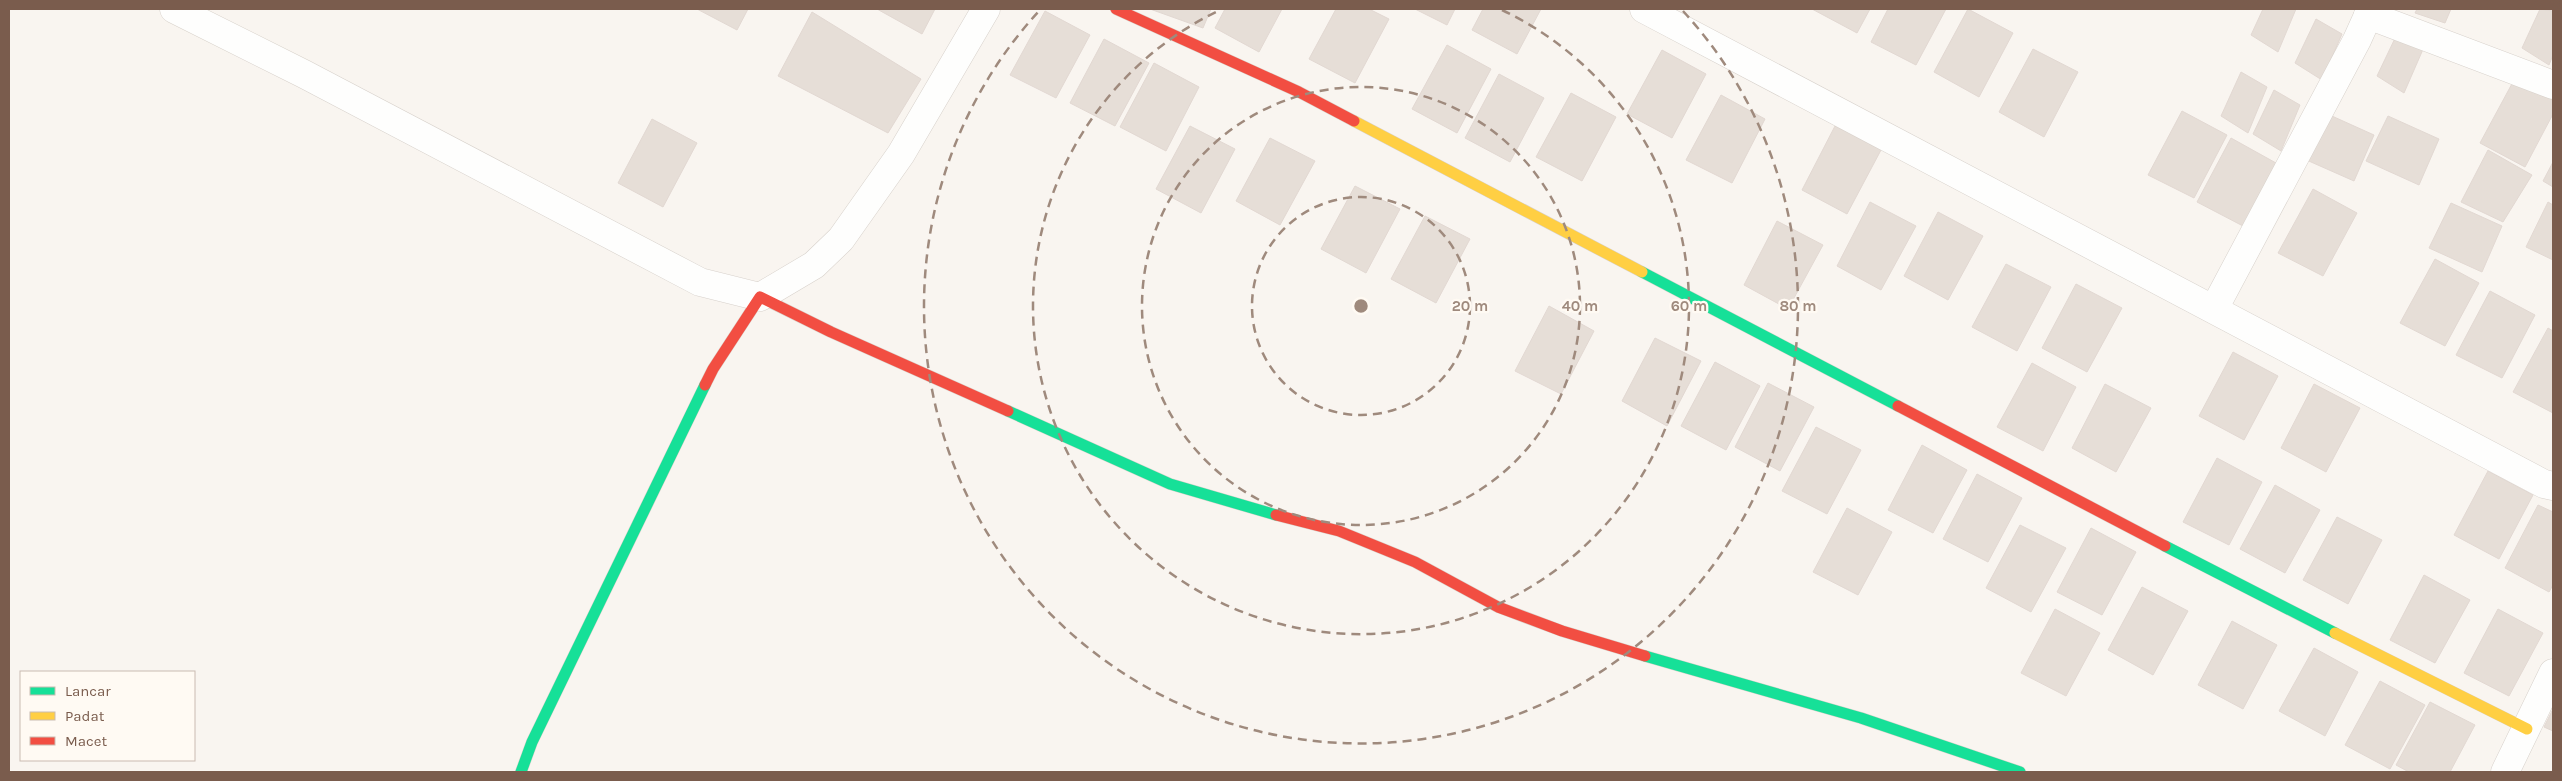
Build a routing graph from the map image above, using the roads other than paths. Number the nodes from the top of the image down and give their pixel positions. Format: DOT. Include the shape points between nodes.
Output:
graph roads {
  1 [pos="174,9"];
  2 [pos="986,9"];
  3 [pos="1116,9"];
  4 [pos="1644,9"];
  5 [pos="2370,12"];
  6 [pos="2553,85"];
  7 [pos="760,297"];
  8 [pos="2214,310"];
  9 [pos="2553,486"];
  10 [pos="2553,673"];
  11 [pos="2527,729"];
  12 [pos="521,772"];
  13 [pos="2020,772"];
  14 [pos="2505,772"];
  1 -- 7 [label="street" via="700,282"];
  2 -- 7 [label="street" via="900,154 841,239 814,265"];
  3 -- 11 [label="street" via="1299,92 2226,578"];
  4 -- 8 [label="street"];
  5 -- 6 [label="street"];
  5 -- 8 [label="street"];
  7 -- 12 [label="street" via="713,369 532,742"];
  7 -- 13 [label="street" via="1170,484 1339,531 1415,562 1498,607 1562,631 1861,718"];
  8 -- 9 [label="street"];
  10 -- 11 [label="street"];
  11 -- 14 [label="street"];
}
